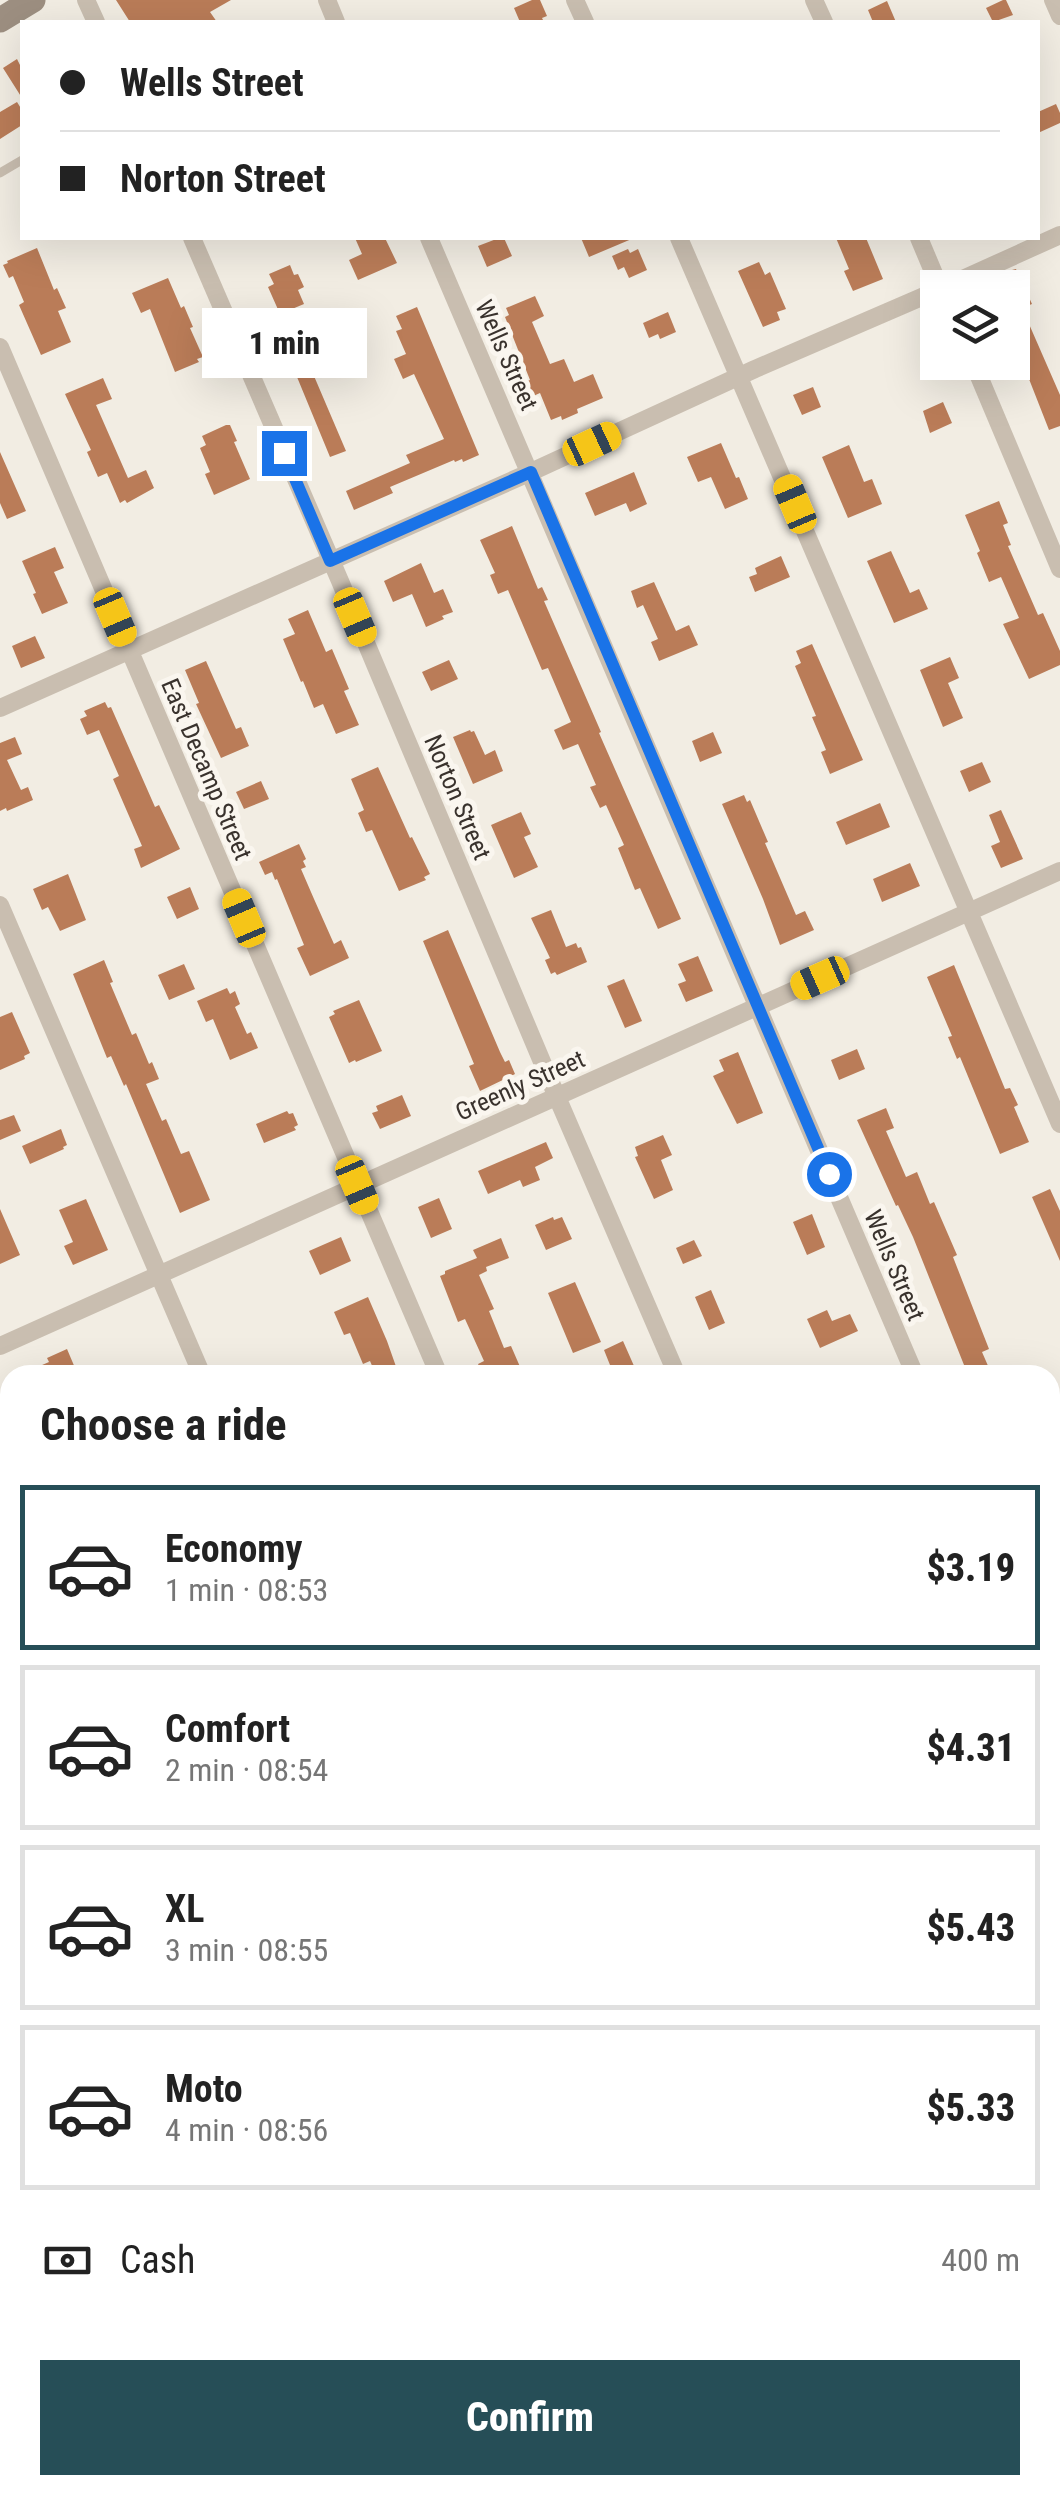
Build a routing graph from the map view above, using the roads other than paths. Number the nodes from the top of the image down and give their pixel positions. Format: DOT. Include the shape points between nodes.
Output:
graph roads {
  1 [pos="33,0"];
  2 [pos="1053,0"];
  3 [pos="1060,16"];
  4 [pos="0,20"];
  5 [pos="1060,235"];
  6 [pos="193,240"];
  7 [pos="430,240"];
  8 [pos="680,240"];
  9 [pos="920,240"];
  10 [pos="932,270"];
  11 [pos="981,270"];
  12 [pos="920,297"];
  13 [pos="0,347"];
  14 [pos="740,376"];
  15 [pos="981,380"];
  16 [pos="531,472"];
  17 [pos="330,561"];
  18 [pos="1060,569"];
  19 [pos="130,650"];
  20 [pos="0,708"];
  21 [pos="1060,871"];
  22 [pos="0,905"];
  23 [pos="968,912"];
  24 [pos="757,1006"];
  25 [pos="556,1097"];
  26 [pos="1060,1124"];
  27 [pos="357,1185"];
  28 [pos="158,1274"];
  29 [pos="0,1346"];
  30 [pos="198,1365"];
  31 [pos="435,1365"];
  32 [pos="673,1365"];
  33 [pos="911,1365"];
  1 -- 4 [label="main road"];
  2 -- 3 [label="street"];
  5 -- 11 [label="street"];
  6 -- 17 [label="street, Norton Street"];
  7 -- 16 [label="street, Wells Street"];
  8 -- 14 [label="street"];
  9 -- 10 [label="street"];
  12 -- 14 [label="street"];
  13 -- 19 [label="street, East Decamp Street"];
  14 -- 16 [label="street"];
  14 -- 23 [label="street"];
  15 -- 18 [label="street"];
  16 -- 17 [label="street"];
  16 -- 24 [label="street, Wells Street"];
  17 -- 19 [label="street"];
  17 -- 25 [label="street, Norton Street"];
  19 -- 20 [label="street"];
  19 -- 27 [label="street, East Decamp Street"];
  21 -- 23 [label="street, Greenly Street"];
  22 -- 28 [label="street"];
  23 -- 24 [label="street, Greenly Street"];
  23 -- 26 [label="street"];
  24 -- 25 [label="street, Greenly Street"];
  24 -- 33 [label="street, Wells Street"];
  25 -- 27 [label="street, Greenly Street"];
  25 -- 32 [label="street, Norton Street"];
  27 -- 28 [label="street, Greenly Street"];
  27 -- 31 [label="street, East Decamp Street"];
  28 -- 29 [label="street, Greenly Street"];
  28 -- 30 [label="street"];
}
